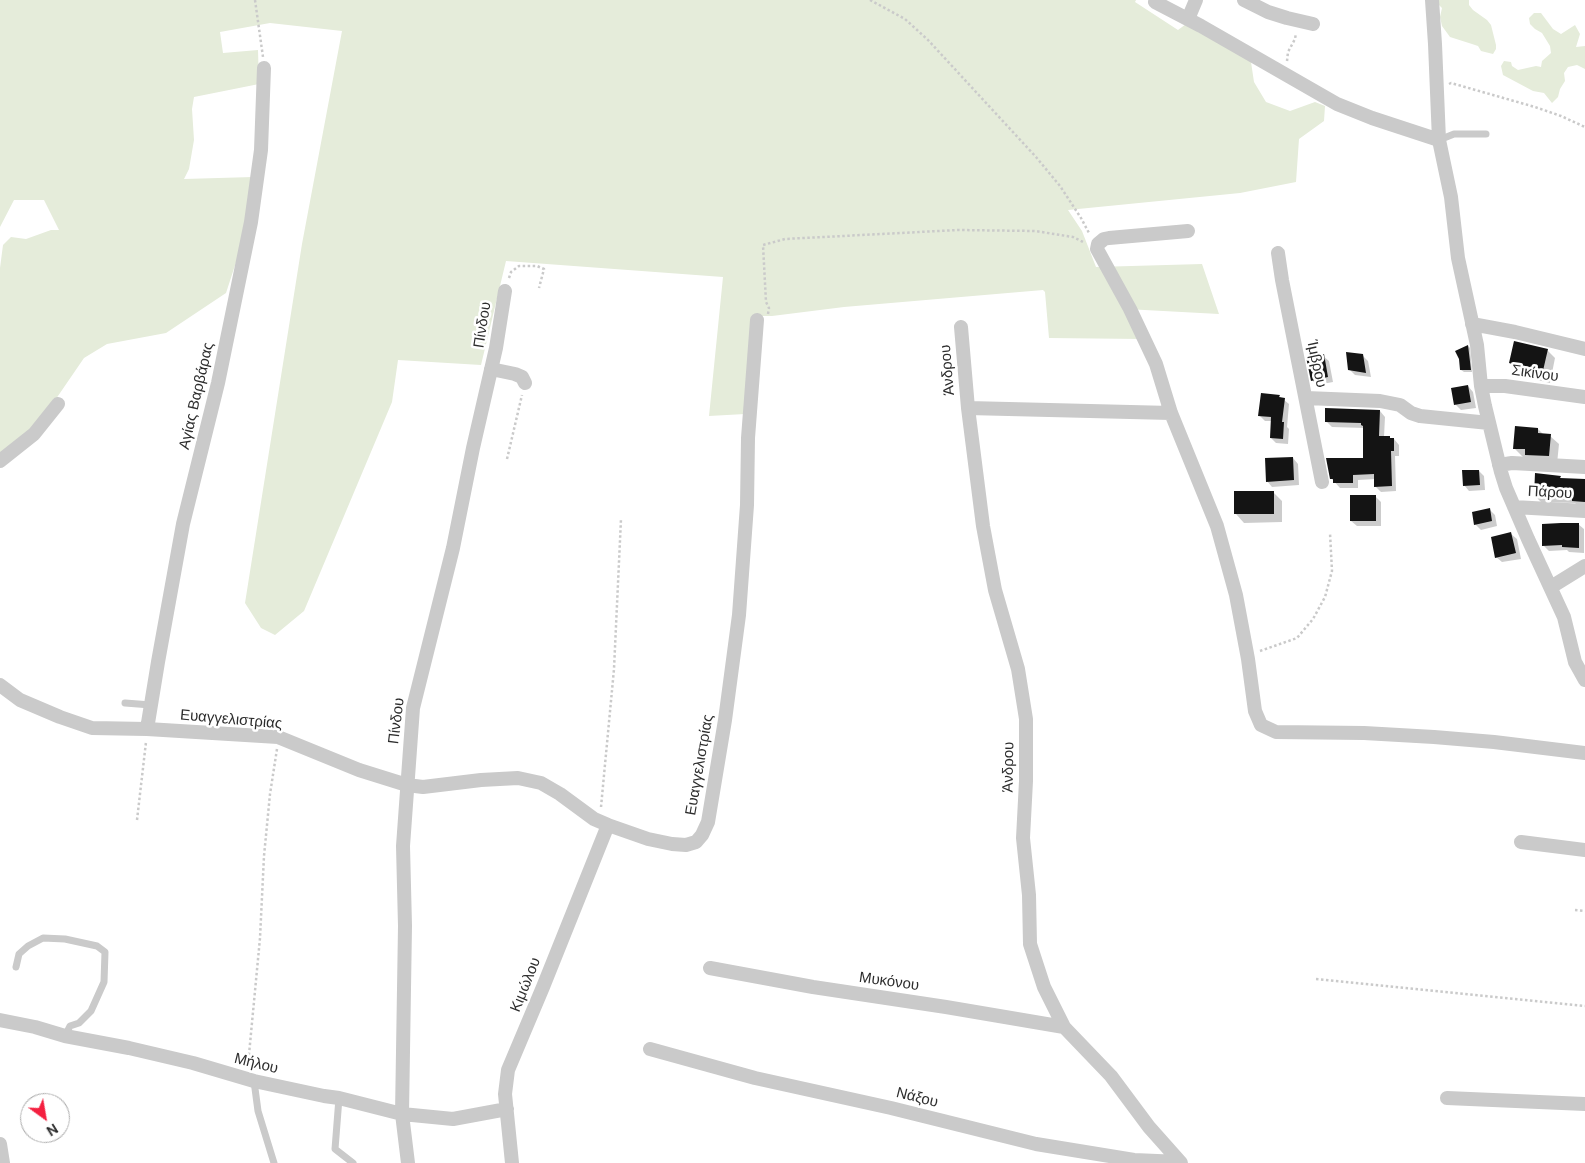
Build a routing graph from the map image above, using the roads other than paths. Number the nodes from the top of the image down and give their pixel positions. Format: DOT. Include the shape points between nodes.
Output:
graph roads {
  1 [pos="1196,0"];
  2 [pos="1244,0"];
  3 [pos="1432,0"];
  4 [pos="1155,2"];
  5 [pos="1188,19"];
  6 [pos="1313,24"];
  7 [pos="264,68"];
  8 [pos="1486,134"];
  9 [pos="1439,140"];
  10 [pos="1188,231"];
  11 [pos="1278,253"];
  12 [pos="505,291"];
  13 [pos="757,320"];
  14 [pos="1472,324"];
  15 [pos="961,327"];
  16 [pos="1585,349"];
  17 [pos="491,369"];
  18 [pos="525,384"];
  19 [pos="1481,386"];
  20 [pos="1585,397"];
  21 [pos="1306,398"];
  22 [pos="58,404"];
  23 [pos="968,408"];
  24 [pos="1171,413"];
  25 [pos="1489,423"];
  26 [pos="0,461"];
  27 [pos="1499,465"];
  28 [pos="1585,467"];
  29 [pos="1322,482"];
  30 [pos="1514,507"];
  31 [pos="1585,511"];
  32 [pos="1585,566"];
  33 [pos="1551,587"];
  34 [pos="1585,680"];
  35 [pos="0,685"];
  36 [pos="125,703"];
  37 [pos="151,705"];
  38 [pos="147,729"];
  39 [pos="1585,753"];
  40 [pos="407,785"];
  41 [pos="608,825"];
  42 [pos="1521,842"];
  43 [pos="1585,850"];
  44 [pos="16,967"];
  45 [pos="710,968"];
  46 [pos="0,1020"];
  47 [pos="1064,1027"];
  48 [pos="64,1036"];
  49 [pos="650,1049"];
  50 [pos="250,1080"];
  51 [pos="339,1098"];
  52 [pos="1448,1098"];
  53 [pos="1585,1104"];
  54 [pos="507,1109"];
  55 [pos="402,1114"];
  56 [pos="0,1144"];
  57 [pos="1181,1162"];
  58 [pos="3,1163"];
  59 [pos="274,1163"];
  60 [pos="353,1163"];
  61 [pos="408,1163"];
  62 [pos="512,1163"];
  1 -- 5 [label="street"];
  2 -- 6 [label="street" via="1268,12"];
  3 -- 9 [label="street"];
  4 -- 5 [label="street"];
  5 -- 9 [label="street" via="1337,104"];
  7 -- 37 [label="street, Αγίας Βαρβάρας" via="261,150 251,222 218,383 183,524"];
  8 -- 9 [label="lane" via="1454,134"];
  9 -- 14 [label="street"];
  10 -- 24 [label="street" via="1104,239 1097,249 1156,364"];
  11 -- 21 [label="street, Ίμβρου"];
  12 -- 17 [label="street, Πίνδου"];
  13 -- 41 [label="street, Ευαγγελιστρίας" via="739,615 708,822 696,842 686,845 648,838"];
  14 -- 16 [label="street"];
  14 -- 19 [label="street"];
  15 -- 23 [label="street, Άνδρου"];
  17 -- 18 [label="street" via="522,376"];
  17 -- 40 [label="street, Πίνδου" via="453,548 413,708"];
  19 -- 20 [label="street, Σικίνου" via="1505,386"];
  19 -- 25 [label="street"];
  21 -- 25 [label="street" via="1385,402 1400,405 1420,416"];
  21 -- 29 [label="street, Ίμβρου"];
  22 -- 26 [label="street" via="34,434"];
  23 -- 24 [label="street"];
  23 -- 47 [label="street, Άνδρου" via="983,526 996,590 1018,668 1026,719 1023,838 1030,944 1044,987"];
  24 -- 39 [label="street" via="1217,526 1236,595 1255,712 1261,725 1276,732 1434,736"];
  25 -- 27 [label="street"];
  27 -- 28 [label="street"];
  27 -- 30 [label="street"];
  30 -- 31 [label="street, Πάρου"];
  30 -- 33 [label="street"];
  32 -- 33 [label="street"];
  33 -- 34 [label="street" via="1566,621 1575,662"];
  35 -- 38 [label="street, Ευαγγελιστρίας" via="20,700 92,728"];
  36 -- 37 [label="lane"];
  37 -- 38 [label="street, Αγίας Βαρβάρας"];
  38 -- 40 [label="street, Ευαγγελιστρίας" via="278,737 359,770"];
  40 -- 41 [label="street, Ευαγγελιστρίας" via="423,787 518,778 541,783"];
  40 -- 55 [label="street, Πίνδου" via="403,846"];
  41 -- 54 [label="street, Κιμώλου" via="508,1070"];
  42 -- 43 [label="street"];
  44 -- 48 [label="lane" via="19,954 43,938 97,946 105,952 104,982 92,1011 79,1023 70,1026"];
  45 -- 47 [label="street, Μυκόνου"];
  46 -- 48 [label="street, Μήλου"];
  47 -- 57 [label="street, Άνδρου" via="1111,1076"];
  48 -- 50 [label="street, Μήλου" via="130,1048"];
  49 -- 57 [label="street, Νάξου" via="755,1078 1036,1144 1134,1160"];
  50 -- 51 [label="street, Μήλου"];
  50 -- 59 [label="lane"];
  51 -- 55 [label="street, Μήλου"];
  51 -- 60 [label="lane" via="335,1149"];
  52 -- 53 [label="street"];
  54 -- 55 [label="street, Μήλου" via="453,1119"];
  54 -- 62 [label="street, Κιμώλου"];
  55 -- 61 [label="street, Πίνδου"];
  56 -- 58 [label="street"];
}
